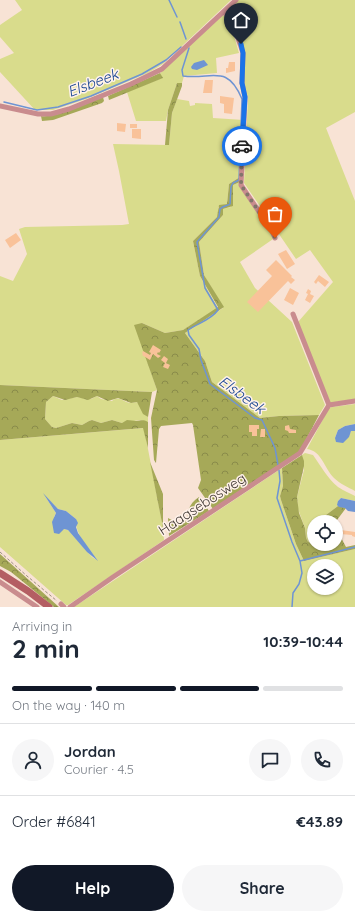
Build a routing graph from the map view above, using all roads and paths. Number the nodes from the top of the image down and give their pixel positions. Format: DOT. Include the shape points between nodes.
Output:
graph roads {
  1 [pos="236,0"];
  2 [pos="224,12"];
  3 [pos="0,106"];
  4 [pos="275,238"];
  5 [pos="294,314"];
  6 [pos="355,401"];
  7 [pos="329,405"];
  8 [pos="0,552"];
  9 [pos="0,573"];
  10 [pos="0,582"];
  11 [pos="62,606"];
  12 [pos="37,607"];
  13 [pos="49,607"];
  14 [pos="70,607"];
  1 -- 2 [label="street"];
  2 -- 3 [label="street" via="162,69 131,84 51,114 38,114"];
  2 -- 4 [label="street" via="235,29 243,53 242,83 245,97 241,185"];
  5 -- 7 [label="street"];
  6 -- 7 [label="street"];
  7 -- 14 [label="street, Haagsebosweg" via="300,453"];
  8 -- 11 [label="path"];
  9 -- 13 [label="main road"];
  10 -- 12 [label="street"];
}
